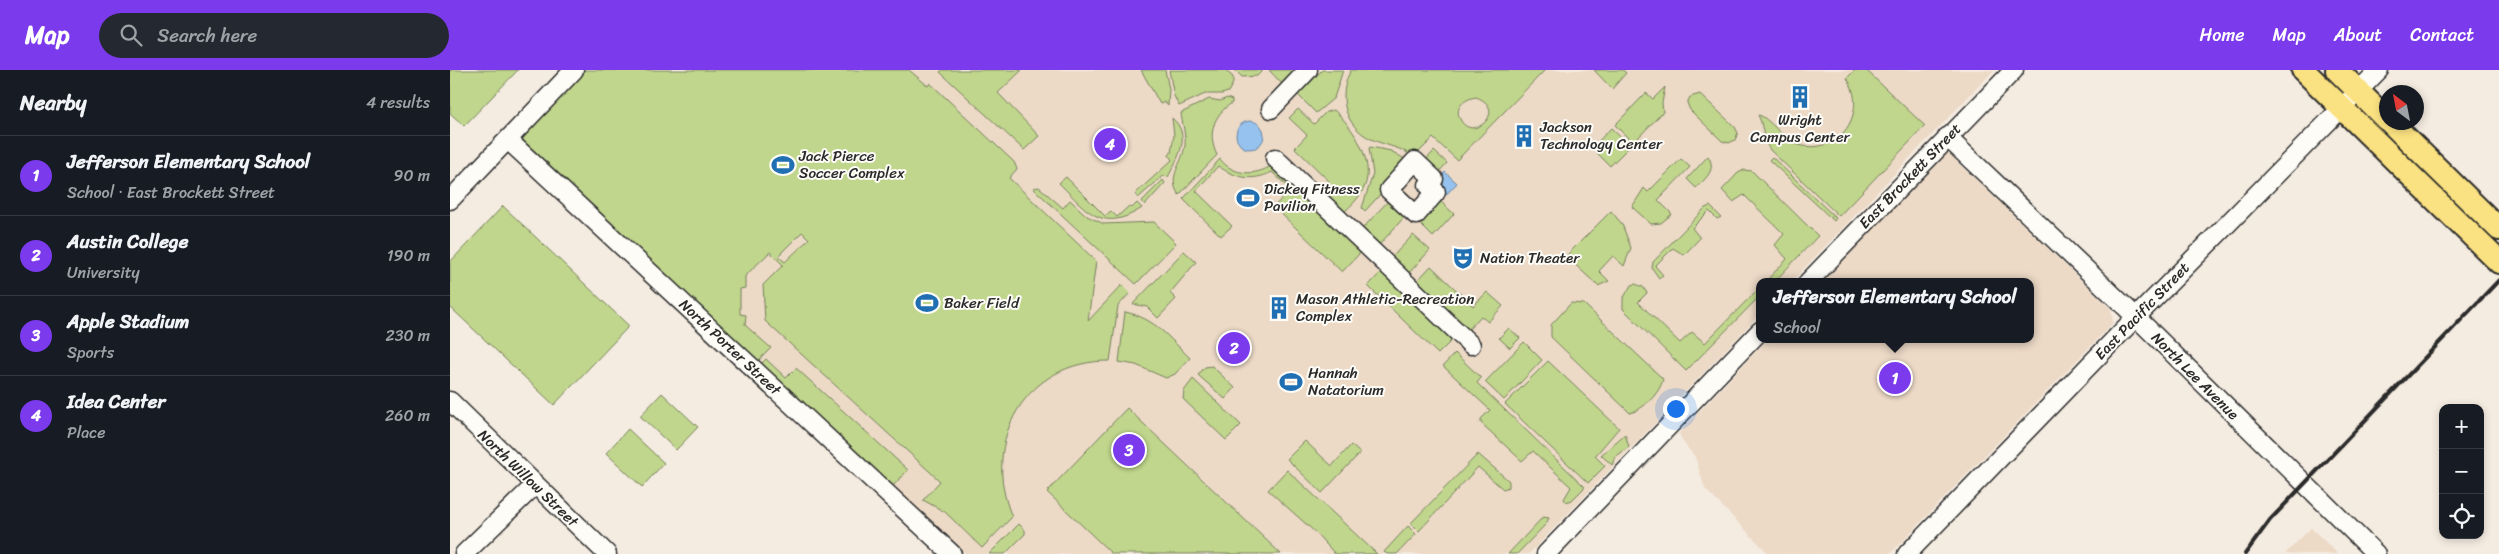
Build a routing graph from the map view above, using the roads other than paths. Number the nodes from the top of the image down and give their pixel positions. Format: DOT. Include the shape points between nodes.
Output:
graph roads {
  1 [pos="574,70"];
  2 [pos="1308,70"];
  3 [pos="2014,70"];
  4 [pos="2303,70"];
  5 [pos="2336,70"];
  6 [pos="2379,70"];
  7 [pos="2359,91"];
  8 [pos="2342,107"];
  9 [pos="1271,109"];
  10 [pos="2379,112"];
  11 [pos="2398,130"];
  12 [pos="1947,137"];
  13 [pos="508,140"];
  14 [pos="1275,158"];
  15 [pos="450,200"];
  16 [pos="2499,229"];
  17 [pos="2499,262"];
  18 [pos="1812,278"];
  19 [pos="2136,317"];
  20 [pos="1756,335"];
  21 [pos="1471,345"];
  22 [pos="450,401"];
  23 [pos="535,485"];
  24 [pos="941,550"];
  25 [pos="464,554"];
  26 [pos="607,554"];
  27 [pos="1546,554"];
  28 [pos="1907,554"];
  29 [pos="2376,554"];
  1 -- 13 [label="street"];
  2 -- 9 [label="street"];
  3 -- 12 [label="street, East Brockett Street"];
  4 -- 8 [label="main road"];
  5 -- 7 [label="main road"];
  6 -- 7 [label="street, East Pacific Street"];
  7 -- 8 [label="street, East Pacific Street"];
  7 -- 10 [label="main road"];
  8 -- 17 [label="main road"];
  8 -- 19 [label="street, East Pacific Street"];
  11 -- 16 [label="main road"];
  12 -- 18 [label="street, East Brockett Street"];
  12 -- 19 [label="street, North Lee Avenue"];
  13 -- 15 [label="street"];
  13 -- 24 [label="street, North Porter Street"];
  14 -- 21 [label="street"];
  19 -- 28 [label="street, East Pacific Street"];
  19 -- 29 [label="street, North Lee Avenue"];
  20 -- 27 [label="street"];
  22 -- 23 [label="street, North Willow Street"];
  23 -- 25 [label="street"];
  23 -- 26 [label="street, North Willow Street"];
}
